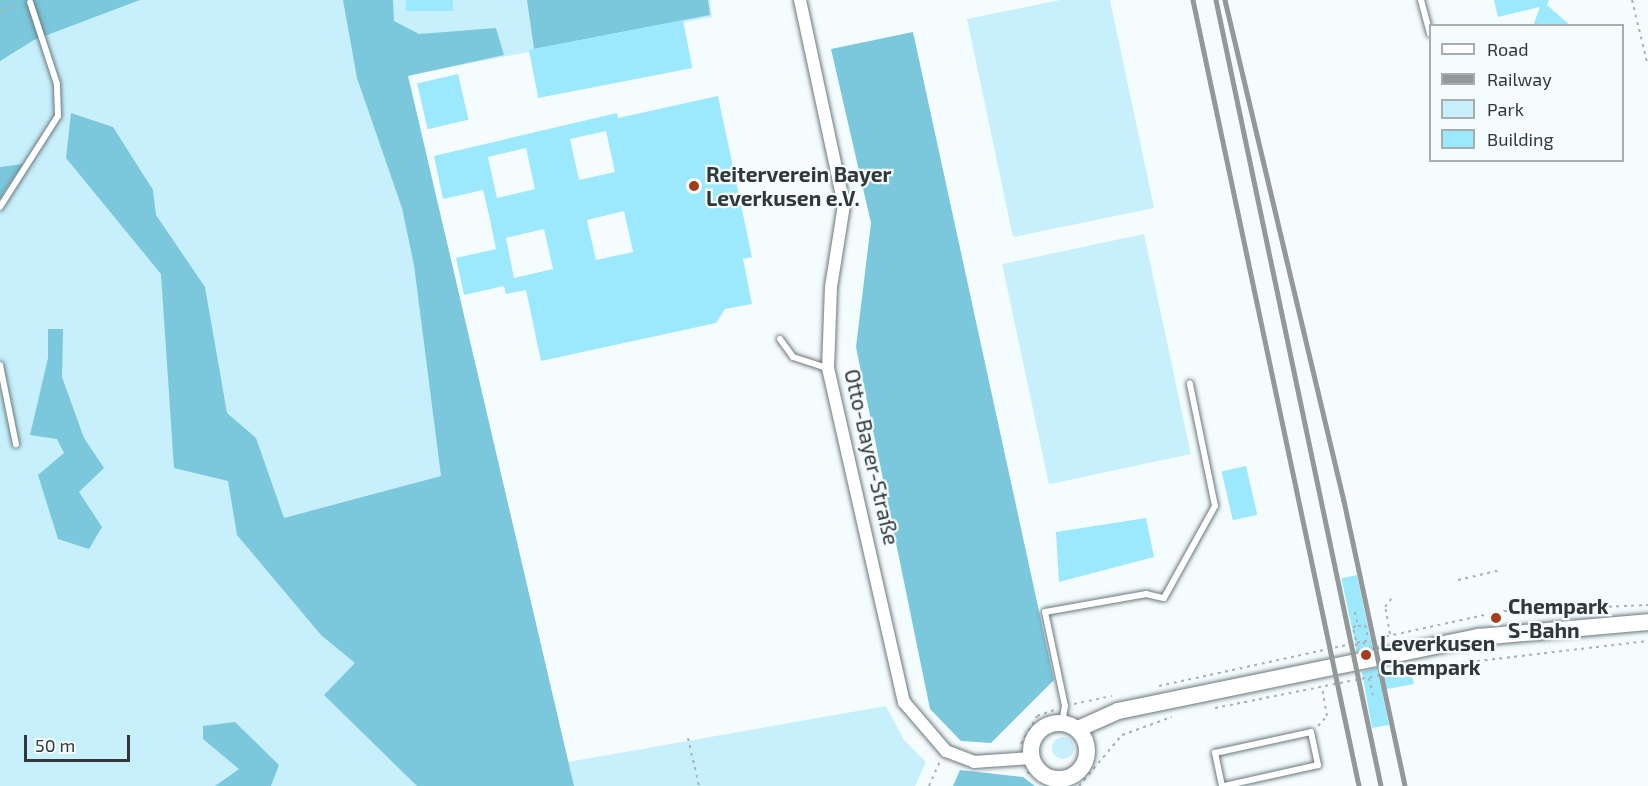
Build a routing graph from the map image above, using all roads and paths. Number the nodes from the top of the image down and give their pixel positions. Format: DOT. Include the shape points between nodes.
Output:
graph roads {
  1 [pos="800,0"];
  2 [pos="1421,0"];
  3 [pos="1632,0"];
  4 [pos="30,2"];
  5 [pos="0,12"];
  6 [pos="1429,27"];
  7 [pos="1648,66"];
  8 [pos="0,207"];
  9 [pos="780,339"];
  10 [pos="0,365"];
  11 [pos="828,368"];
  12 [pos="1190,384"];
  13 [pos="16,444"];
  14 [pos="1502,570"];
  15 [pos="1458,580"];
  16 [pos="1394,595"];
  17 [pos="1648,604"];
  18 [pos="1552,605"];
  19 [pos="1355,612"];
  20 [pos="1555,612"];
  21 [pos="1480,615"];
  22 [pos="1481,620"];
  23 [pos="1648,622"];
  24 [pos="1358,627"];
  25 [pos="1390,634"];
  26 [pos="1369,640"];
  27 [pos="1648,641"];
  28 [pos="1356,643"];
  29 [pos="1570,645"];
  30 [pos="1321,649"];
  31 [pos="1571,650"];
  32 [pos="1512,651"];
  33 [pos="1513,657"];
  34 [pos="1369,678"];
  35 [pos="1322,688"];
  36 [pos="1374,699"];
  37 [pos="1212,709"];
  38 [pos="1179,715"];
  39 [pos="1062,723"];
  40 [pos="1078,729"];
  41 [pos="1311,732"];
  42 [pos="688,738"];
  43 [pos="942,757"];
  44 [pos="1028,765"];
  45 [pos="1076,783"];
  46 [pos="699,786"];
  47 [pos="929,786"];
  48 [pos="1050,786"];
  49 [pos="1223,786"];
  1 -- 11 [label="street, Otto-Bayer-Straße" via="844,205 831,287"];
  2 -- 6 [label="lane"];
  3 -- 7 [label="path"];
  4 -- 5 [label="path"];
  4 -- 8 [label="lane" via="57,84 58,116"];
  9 -- 11 [label="lane" via="793,357"];
  10 -- 13 [label="lane"];
  11 -- 44 [label="street, Otto-Bayer-Straße" via="904,702 946,751 974,762"];
  12 -- 39 [label="lane" via="1215,506 1164,598 1146,594 1045,612 1065,706"];
  14 -- 15 [label="path"];
  16 -- 25 [label="path" via="1385,607"];
  17 -- 18 [label="path"];
  18 -- 20 [label="path"];
  18 -- 21 [label="path"];
  19 -- 24 [label="path"];
  21 -- 22 [label="path"];
  21 -- 25 [label="path"];
  23 -- 40 [label="street" via="1478,638 1118,711"];
  24 -- 26 [label="path" via="1365,625"];
  24 -- 28 [label="path" via="1353,627"];
  25 -- 26 [label="path"];
  26 -- 28 [label="path"];
  27 -- 31 [label="path"];
  28 -- 30 [label="path"];
  29 -- 31 [label="path"];
  31 -- 33 [label="path"];
  32 -- 33 [label="path"];
  33 -- 34 [label="path"];
  34 -- 35 [label="path"];
  34 -- 36 [label="path"];
  35 -- 37 [label="path"];
  35 -- 41 [label="path" via="1327,716"];
  38 -- 45 [label="path" via="1122,735"];
  39 -- 40 [label="street"];
  39 -- 44 [label="street" via="1036,735"];
  40 -- 45 [label="street" via="1087,749"];
  41 -- 49 [label="lane" via="1318,765"];
  41 -- 49 [label="lane" via="1215,753"];
  42 -- 46 [label="path"];
  43 -- 47 [label="path"];
  44 -- 45 [label="street" via="1050,778"];
  44 -- 48 [label="path"];
}
